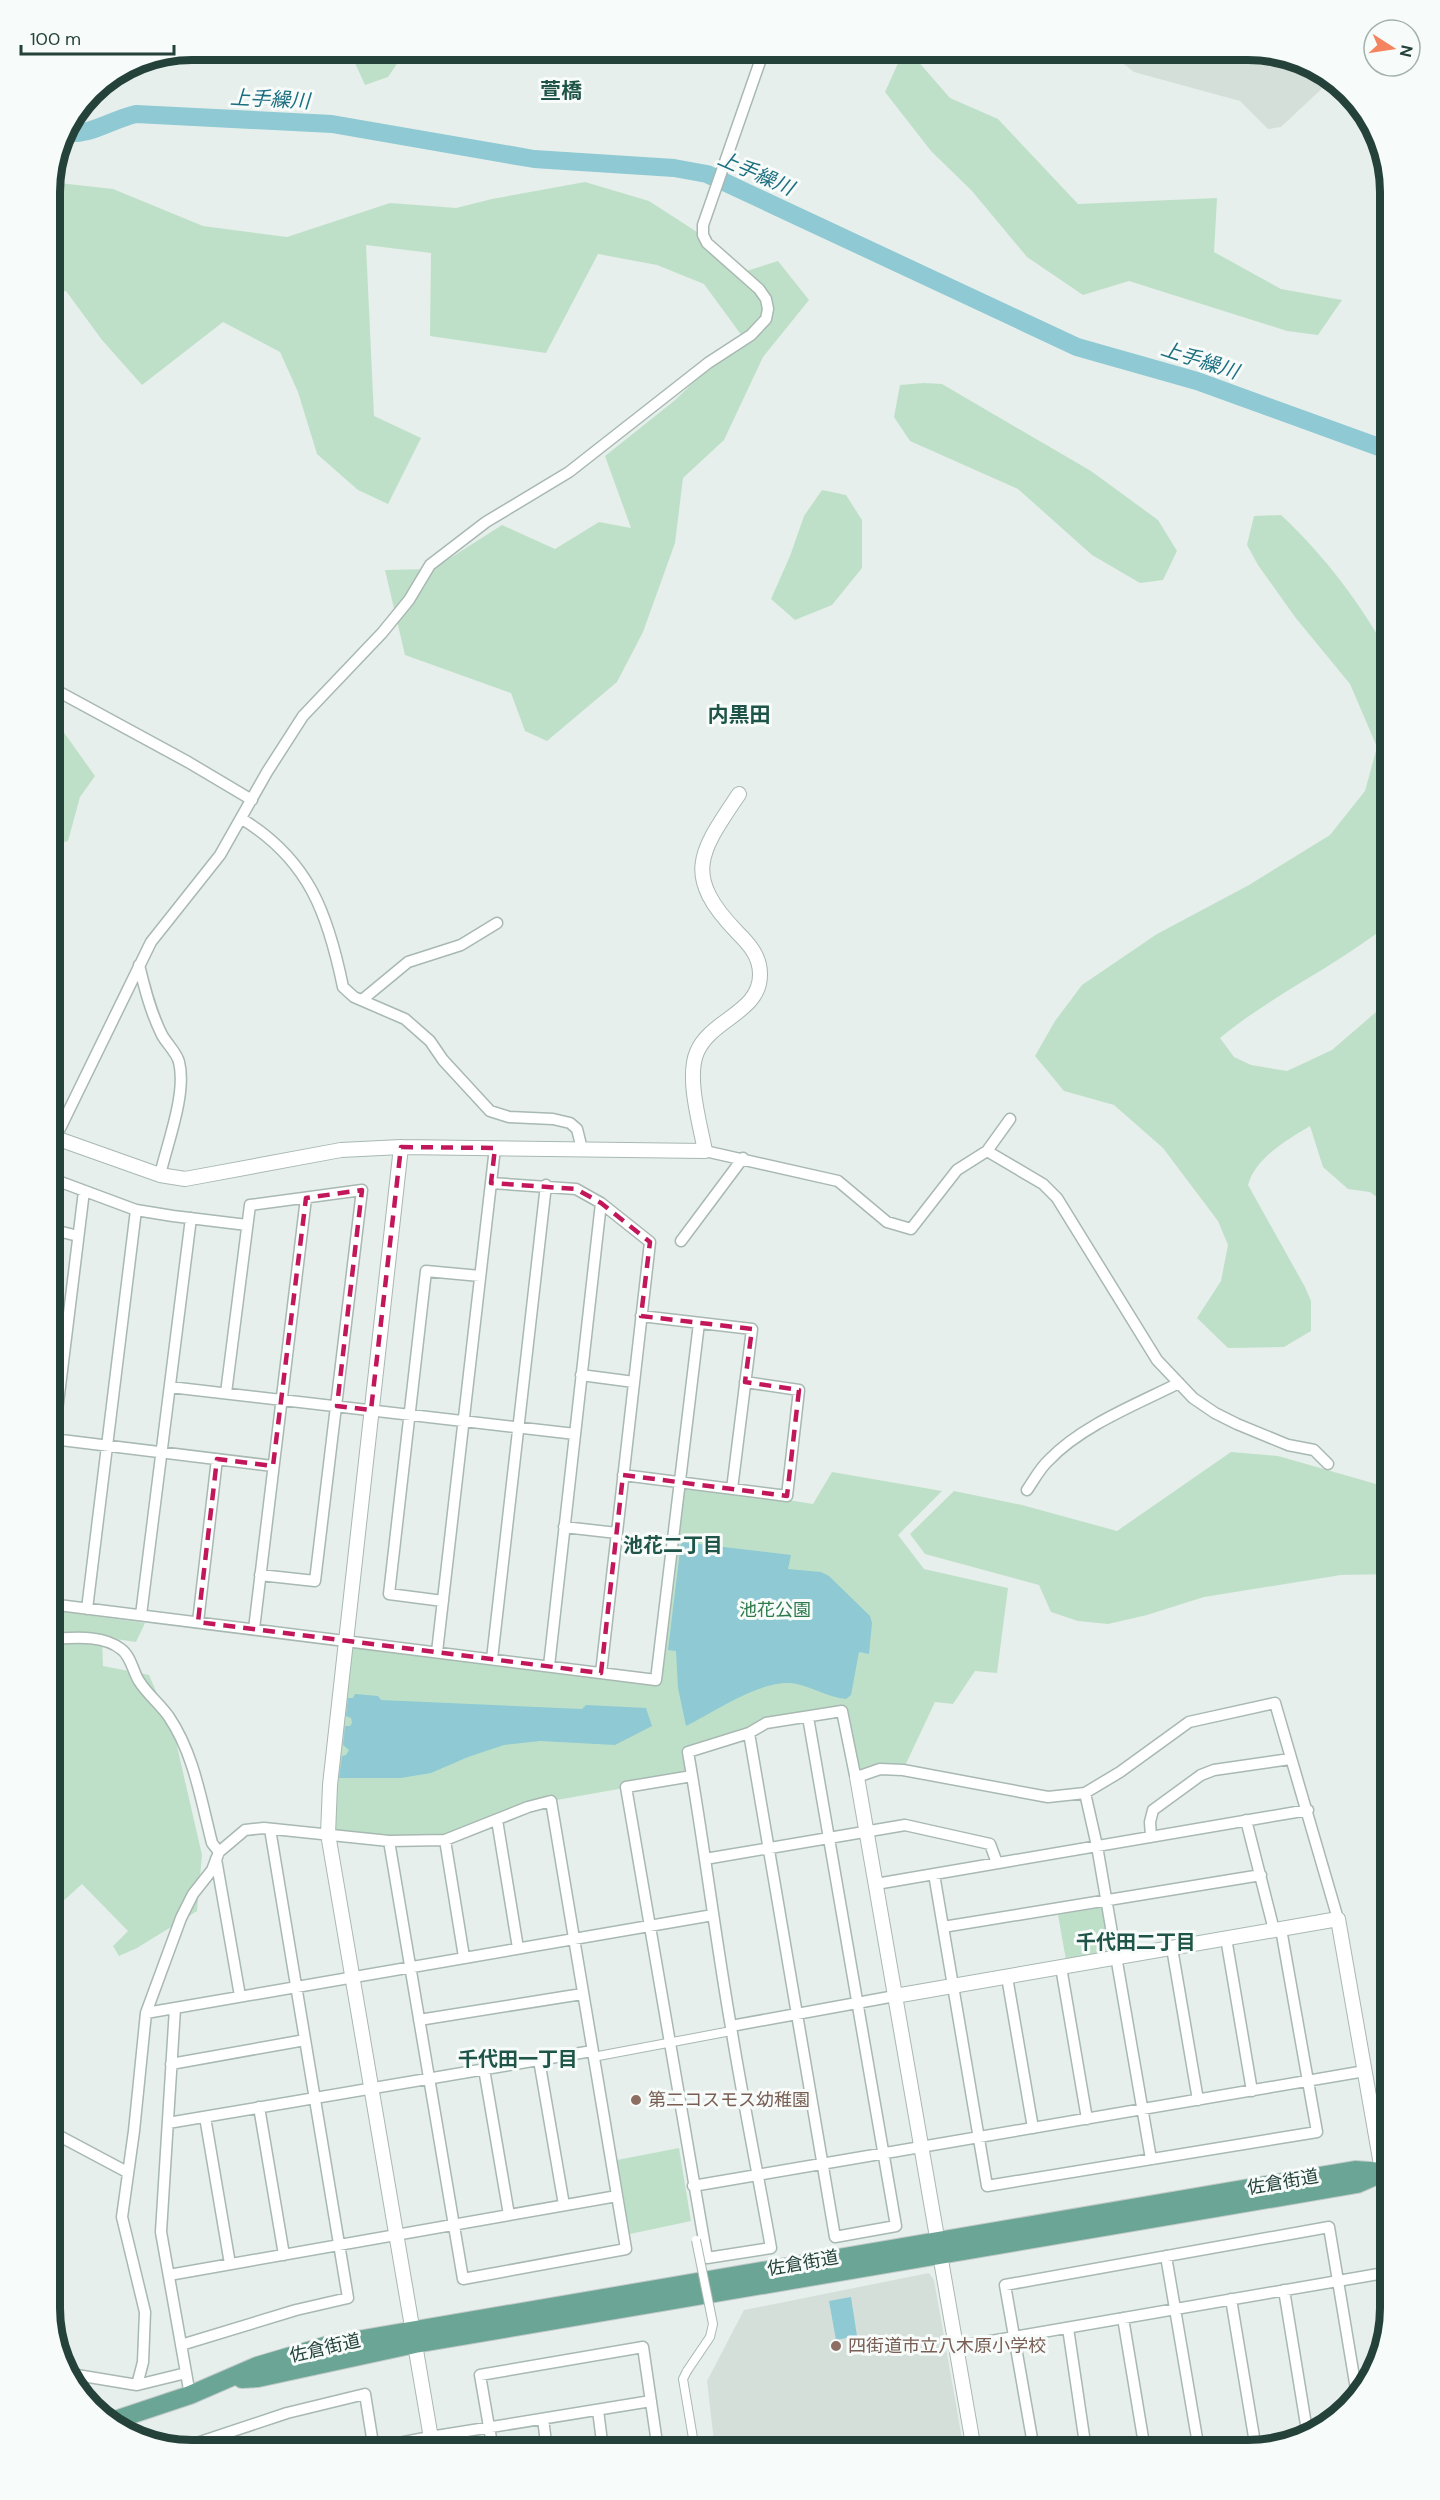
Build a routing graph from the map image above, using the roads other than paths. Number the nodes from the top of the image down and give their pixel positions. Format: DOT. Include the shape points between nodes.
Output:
graph roads {
  1 [pos="761,60"];
  2 [pos="60,692"];
  3 [pos="740,794"];
  4 [pos="252,800"];
  5 [pos="242,819"];
  6 [pos="497,923"];
  7 [pos="139,965"];
  8 [pos="362,1000"];
  9 [pos="1010,1119"];
  10 [pos="60,1123"];
  11 [pos="60,1144"];
  12 [pos="400,1148"];
  13 [pos="495,1149"];
  14 [pos="582,1149"];
  15 [pos="705,1151"];
  16 [pos="987,1152"];
  17 [pos="743,1158"];
  18 [pos="160,1175"];
  19 [pos="60,1182"];
  20 [pos="491,1182"];
  21 [pos="546,1185"];
  22 [pos="84,1191"];
  23 [pos="306,1198"];
  24 [pos="601,1203"];
  25 [pos="136,1209"];
  26 [pos="191,1218"];
  27 [pos="247,1225"];
  28 [pos="60,1232"];
  29 [pos="78,1236"];
  30 [pos="681,1241"];
  31 [pos="480,1276"];
  32 [pos="642,1316"];
  33 [pos="699,1323"];
  34 [pos="60,1343"];
  35 [pos="581,1375"];
  36 [pos="634,1382"];
  37 [pos="745,1382"];
  38 [pos="1179,1383"];
  39 [pos="170,1387"];
  40 [pos="226,1393"];
  41 [pos="281,1400"];
  42 [pos="337,1406"];
  43 [pos="371,1410"];
  44 [pos="408,1414"];
  45 [pos="464,1421"];
  46 [pos="519,1428"];
  47 [pos="575,1434"];
  48 [pos="60,1440"];
  49 [pos="108,1446"];
  50 [pos="162,1452"];
  51 [pos="217,1459"];
  52 [pos="1328,1464"];
  53 [pos="273,1466"];
  54 [pos="623,1475"];
  55 [pos="678,1482"];
  56 [pos="732,1489"];
  57 [pos="1027,1490"];
  58 [pos="564,1527"];
  59 [pos="617,1533"];
  60 [pos="260,1575"];
  61 [pos="443,1601"];
  62 [pos="60,1605"];
  63 [pos="87,1609"];
  64 [pos="141,1615"];
  65 [pos="198,1622"];
  66 [pos="254,1629"];
  67 [pos="60,1639"];
  68 [pos="346,1640"];
  69 [pos="437,1652"];
  70 [pos="492,1659"];
  71 [pos="549,1666"];
  72 [pos="601,1673"];
  73 [pos="808,1717"];
  74 [pos="749,1733"];
  75 [pos="1290,1759"];
  76 [pos="692,1776"];
  77 [pos="857,1776"];
  78 [pos="1085,1793"];
  79 [pos="1308,1810"];
  80 [pos="497,1820"];
  81 [pos="1246,1820"];
  82 [pos="270,1829"];
  83 [pos="867,1830"];
  84 [pos="328,1834"];
  85 [pos="829,1837"];
  86 [pos="1151,1837"];
  87 [pos="445,1840"];
  88 [pos="389,1841"];
  89 [pos="1097,1846"];
  90 [pos="769,1848"];
  91 [pos="218,1855"];
  92 [pos="705,1859"];
  93 [pos="997,1863"];
  94 [pos="934,1874"];
  95 [pos="1261,1875"];
  96 [pos="876,1884"];
  97 [pos="1106,1900"];
  98 [pos="713,1915"];
  99 [pos="1338,1919"];
  100 [pos="649,1926"];
  101 [pos="943,1927"];
  102 [pos="1278,1929"];
  103 [pos="1226,1938"];
  104 [pos="572,1939"];
  105 [pos="518,1948"];
  106 [pos="1172,1948"];
  107 [pos="464,1958"];
  108 [pos="1116,1958"];
  109 [pos="410,1967"];
  110 [pos="1061,1967"];
  111 [pos="352,1977"];
  112 [pos="1007,1977"];
  113 [pos="953,1986"];
  114 [pos="296,1987"];
  115 [pos="582,1994"];
  116 [pos="240,1996"];
  117 [pos="895,1996"];
  118 [pos="858,2003"];
  119 [pos="175,2008"];
  120 [pos="146,2013"];
  121 [pos="797,2014"];
  122 [pos="419,2020"];
  123 [pos="731,2029"];
  124 [pos="305,2040"];
  125 [pos="669,2043"];
  126 [pos="592,2054"];
  127 [pos="539,2060"];
  128 [pos="171,2064"];
  129 [pos="484,2069"];
  130 [pos="1365,2071"];
  131 [pos="429,2078"];
  132 [pos="1309,2081"];
  133 [pos="371,2088"];
  134 [pos="1252,2091"];
  135 [pos="314,2098"];
  136 [pos="1198,2100"];
  137 [pos="259,2107"];
  138 [pos="1142,2109"];
  139 [pos="205,2116"];
  140 [pos="1087,2119"];
  141 [pos="168,2123"];
  142 [pos="1032,2128"];
  143 [pos="60,2136"];
  144 [pos="979,2137"];
  145 [pos="1380,2139"];
  146 [pos="921,2147"];
  147 [pos="884,2154"];
  148 [pos="1151,2159"];
  149 [pos="822,2164"];
  150 [pos="1380,2171"];
  151 [pos="127,2172"];
  152 [pos="758,2175"];
  153 [pos="693,2186"];
  154 [pos="617,2196"];
  155 [pos="564,2205"];
  156 [pos="509,2215"];
  157 [pos="454,2225"];
  158 [pos="701,2227"];
  159 [pos="396,2236"];
  160 [pos="696,2240"];
  161 [pos="339,2246"];
  162 [pos="938,2247"];
  163 [pos="285,2255"];
  164 [pos="1166,2256"];
  165 [pos="230,2264"];
  166 [pos="1380,2274"];
  167 [pos="169,2275"];
  168 [pos="1338,2281"];
  169 [pos="1284,2290"];
  170 [pos="1231,2300"];
  171 [pos="1175,2309"];
  172 [pos="1122,2318"];
  173 [pos="1068,2328"];
  174 [pos="414,2337"];
  175 [pos="1014,2337"];
  176 [pos="181,2345"];
  177 [pos="956,2347"];
  178 [pos="186,2373"];
  179 [pos="79,2375"];
  180 [pos="1355,2384"];
  181 [pos="137,2385"];
  182 [pos="190,2395"];
  183 [pos="651,2401"];
  184 [pos="598,2410"];
  185 [pos="120,2418"];
  186 [pos="543,2419"];
  187 [pos="1306,2426"];
  188 [pos="489,2427"];
  189 [pos="206,2440"];
  190 [pos="369,2440"];
  191 [pos="431,2440"];
  192 [pos="445,2440"];
  193 [pos="491,2440"];
  194 [pos="546,2440"];
  195 [pos="602,2440"];
  196 [pos="657,2440"];
  197 [pos="693,2440"];
  198 [pos="972,2440"];
  199 [pos="1032,2440"];
  200 [pos="1085,2440"];
  201 [pos="1143,2440"];
  202 [pos="1197,2440"];
  203 [pos="1254,2440"];
  1 -- 4 [label="street" via="703,225 703,236 759,289 766,299 766,319 751,335 708,363 569,472 486,522 430,565 388,626 303,716"];
  2 -- 4 [label="street"];
  3 -- 15 [label="street" via="706,845 702,875 722,917 750,945 758,959 760,975 758,990 749,1004 706,1037 696,1053 694,1087"];
  4 -- 5 [label="street"];
  5 -- 7 [label="street" via="220,855 151,942"];
  5 -- 8 [label="street" via="266,834 290,857 321,906 343,987"];
  6 -- 8 [label="street" via="461,945 408,962"];
  7 -- 10 [label="street"];
  7 -- 18 [label="street" via="149,1005 179,1060 181,1076"];
  8 -- 14 [label="street" via="405,1019 430,1041 490,1111 509,1117 570,1123 578,1129"];
  9 -- 16 [label="street"];
  11 -- 18 [label="street"];
  12 -- 13 [label="street"];
  12 -- 18 [label="street" via="341,1150 185,1179"];
  12 -- 43 [label="street"];
  13 -- 14 [label="street"];
  13 -- 20 [label="street"];
  14 -- 15 [label="street"];
  15 -- 17 [label="street"];
  16 -- 17 [label="street" via="957,1170 911,1229 887,1222 838,1181"];
  16 -- 38 [label="street" via="1043,1184 1057,1198 1157,1360"];
  17 -- 30 [label="street"];
  19 -- 22 [label="street"];
  20 -- 21 [label="street"];
  20 -- 31 [label="street"];
  21 -- 24 [label="street" via="576,1189"];
  21 -- 46 [label="street"];
  22 -- 25 [label="street"];
  22 -- 29 [label="street"];
  23 -- 27 [label="street" via="250,1205"];
  23 -- 41 [label="street"];
  23 -- 42 [label="street" via="362,1190"];
  24 -- 32 [label="street" via="650,1242"];
  24 -- 35 [label="street"];
  25 -- 26 [label="street"];
  25 -- 49 [label="street"];
  26 -- 27 [label="street"];
  26 -- 39 [label="street"];
  27 -- 40 [label="street"];
  28 -- 29 [label="street"];
  29 -- 34 [label="street"];
  31 -- 44 [label="street" via="426,1271"];
  31 -- 45 [label="street"];
  32 -- 33 [label="street"];
  32 -- 36 [label="street"];
  33 -- 37 [label="street" via="752,1329"];
  33 -- 55 [label="street"];
  35 -- 36 [label="street"];
  35 -- 47 [label="street"];
  36 -- 54 [label="street"];
  37 -- 56 [label="street"];
  37 -- 56 [label="street" via="799,1390 787,1496"];
  38 -- 52 [label="street" via="1215,1413 1287,1445 1314,1450"];
  38 -- 57 [label="street" via="1067,1444 1048,1460"];
  39 -- 40 [label="street"];
  39 -- 50 [label="street"];
  40 -- 41 [label="street"];
  41 -- 42 [label="street"];
  41 -- 53 [label="street"];
  42 -- 43 [label="street"];
  42 -- 60 [label="street" via="315,1581"];
  43 -- 44 [label="street"];
  43 -- 68 [label="street"];
  44 -- 45 [label="street"];
  44 -- 61 [label="street" via="389,1594"];
  45 -- 46 [label="street"];
  45 -- 61 [label="street"];
  46 -- 47 [label="street"];
  46 -- 70 [label="street"];
  47 -- 58 [label="street"];
  48 -- 49 [label="street"];
  49 -- 50 [label="street"];
  49 -- 63 [label="street"];
  50 -- 51 [label="street"];
  50 -- 64 [label="street"];
  51 -- 53 [label="street"];
  51 -- 65 [label="street"];
  53 -- 60 [label="street"];
  54 -- 55 [label="street"];
  54 -- 59 [label="street"];
  55 -- 56 [label="street"];
  55 -- 72 [label="street" via="656,1680"];
  58 -- 59 [label="street"];
  58 -- 71 [label="street"];
  59 -- 72 [label="street"];
  60 -- 66 [label="street"];
  61 -- 69 [label="street"];
  62 -- 63 [label="street"];
  63 -- 64 [label="street"];
  64 -- 65 [label="street"];
  65 -- 66 [label="street"];
  66 -- 68 [label="street"];
  67 -- 91 [label="street" via="103,1641 123,1650 139,1681 169,1717 183,1743"];
  68 -- 69 [label="street"];
  68 -- 84 [label="street"];
  69 -- 70 [label="street"];
  70 -- 71 [label="street"];
  71 -- 72 [label="street"];
  73 -- 74 [label="street" via="766,1723"];
  73 -- 77 [label="street" via="842,1711"];
  73 -- 85 [label="street"];
  74 -- 76 [label="street" via="688,1752"];
  74 -- 90 [label="street"];
  75 -- 78 [label="street" via="1275,1703 1189,1722"];
  75 -- 79 [label="street"];
  75 -- 86 [label="street" via="1201,1775 1153,1810"];
  76 -- 92 [label="street"];
  76 -- 100 [label="street" via="626,1787"];
  77 -- 78 [label="street" via="880,1769 903,1770 1048,1797"];
  77 -- 83 [label="street"];
  78 -- 89 [label="street"];
  79 -- 81 [label="street"];
  79 -- 99 [label="street"];
  80 -- 87 [label="street"];
  80 -- 104 [label="street" via="551,1801"];
  80 -- 105 [label="street"];
  81 -- 86 [label="street"];
  81 -- 95 [label="street"];
  82 -- 84 [label="street"];
  82 -- 91 [label="street" via="245,1830"];
  82 -- 114 [label="street"];
  83 -- 85 [label="street"];
  83 -- 93 [label="street" via="905,1825 990,1844"];
  83 -- 96 [label="street"];
  84 -- 88 [label="street"];
  84 -- 111 [label="street"];
  85 -- 90 [label="street"];
  85 -- 118 [label="street"];
  86 -- 89 [label="street"];
  87 -- 88 [label="street"];
  87 -- 107 [label="street"];
  88 -- 109 [label="street"];
  89 -- 93 [label="street"];
  89 -- 97 [label="street"];
  90 -- 92 [label="street"];
  90 -- 121 [label="street"];
  91 -- 116 [label="street"];
  91 -- 120 [label="street" via="184,1912"];
  92 -- 98 [label="street"];
  93 -- 94 [label="street"];
  94 -- 96 [label="street"];
  94 -- 101 [label="street"];
  95 -- 97 [label="street"];
  95 -- 102 [label="street"];
  96 -- 117 [label="street"];
  97 -- 101 [label="street"];
  97 -- 108 [label="street"];
  98 -- 100 [label="street"];
  98 -- 123 [label="street"];
  99 -- 102 [label="street"];
  99 -- 130 [label="street"];
  100 -- 104 [label="street"];
  100 -- 125 [label="street"];
  101 -- 113 [label="street"];
  102 -- 103 [label="street"];
  102 -- 132 [label="street"];
  103 -- 106 [label="street"];
  103 -- 134 [label="street"];
  104 -- 105 [label="street"];
  104 -- 115 [label="street"];
  105 -- 107 [label="street"];
  106 -- 108 [label="street"];
  106 -- 136 [label="street"];
  107 -- 109 [label="street"];
  108 -- 110 [label="street"];
  108 -- 138 [label="street"];
  109 -- 111 [label="street"];
  109 -- 122 [label="street"];
  110 -- 112 [label="street"];
  110 -- 140 [label="street"];
  111 -- 114 [label="street"];
  111 -- 133 [label="street"];
  112 -- 113 [label="street"];
  112 -- 142 [label="street"];
  113 -- 117 [label="street"];
  113 -- 144 [label="street"];
  114 -- 116 [label="street"];
  114 -- 124 [label="street"];
  115 -- 122 [label="street"];
  115 -- 126 [label="street"];
  116 -- 119 [label="street"];
  117 -- 118 [label="street"];
  117 -- 146 [label="street"];
  118 -- 121 [label="street"];
  118 -- 147 [label="street"];
  119 -- 120 [label="street"];
  119 -- 128 [label="street"];
  120 -- 151 [label="street"];
  121 -- 123 [label="street"];
  121 -- 149 [label="street"];
  122 -- 131 [label="street"];
  123 -- 125 [label="street"];
  123 -- 152 [label="street"];
  124 -- 128 [label="street"];
  124 -- 135 [label="street"];
  125 -- 126 [label="street"];
  125 -- 153 [label="street"];
  126 -- 127 [label="street"];
  126 -- 154 [label="street"];
  127 -- 129 [label="street"];
  127 -- 155 [label="street"];
  128 -- 141 [label="street"];
  129 -- 131 [label="street"];
  129 -- 156 [label="street"];
  130 -- 132 [label="street"];
  130 -- 145 [label="street"];
  131 -- 133 [label="street"];
  131 -- 157 [label="street"];
  132 -- 134 [label="street"];
  132 -- 148 [label="street" via="1317,2132"];
  133 -- 135 [label="street"];
  133 -- 159 [label="street"];
  134 -- 136 [label="street"];
  135 -- 137 [label="street"];
  135 -- 161 [label="street"];
  136 -- 138 [label="street"];
  137 -- 139 [label="street"];
  137 -- 163 [label="street"];
  138 -- 140 [label="street"];
  138 -- 148 [label="street"];
  139 -- 141 [label="street"];
  139 -- 165 [label="street"];
  140 -- 142 [label="street"];
  141 -- 167 [label="street" via="161,2232"];
  142 -- 144 [label="street"];
  143 -- 151 [label="street"];
  144 -- 146 [label="street"];
  144 -- 148 [label="street" via="987,2186"];
  146 -- 147 [label="street"];
  146 -- 162 [label="street"];
  147 -- 149 [label="street"];
  147 -- 149 [label="street" via="896,2226 835,2237"];
  149 -- 152 [label="street"];
  150 -- 162 [label="main road, 佐倉街道" via="1354,2170"];
  151 -- 181 [label="street" via="122,2217 145,2312 143,2362"];
  152 -- 153 [label="street"];
  152 -- 158 [label="street" via="771,2248 707,2258"];
  153 -- 158 [label="street"];
  154 -- 155 [label="street"];
  154 -- 157 [label="street" via="626,2249 463,2279"];
  155 -- 156 [label="street"];
  156 -- 157 [label="street"];
  157 -- 159 [label="street"];
  158 -- 160 [label="street" via="694,2230"];
  159 -- 161 [label="street"];
  159 -- 174 [label="street"];
  160 -- 197 [label="street, bridge" via="713,2324 710,2337 683,2379"];
  161 -- 163 [label="street"];
  161 -- 176 [label="street" via="348,2298"];
  162 -- 174 [label="main road, 佐倉街道"];
  162 -- 177 [label="street"];
  163 -- 165 [label="street"];
  164 -- 168 [label="street" via="1329,2227"];
  164 -- 171 [label="street"];
  164 -- 175 [label="street" via="1005,2284"];
  165 -- 167 [label="street"];
  166 -- 168 [label="street"];
  167 -- 176 [label="street"];
  168 -- 169 [label="street"];
  168 -- 180 [label="street"];
  169 -- 170 [label="street"];
  169 -- 187 [label="street"];
  170 -- 171 [label="street"];
  170 -- 203 [label="street"];
  171 -- 172 [label="street"];
  171 -- 202 [label="street"];
  172 -- 173 [label="street"];
  172 -- 201 [label="street"];
  173 -- 175 [label="street"];
  173 -- 200 [label="street"];
  174 -- 182 [label="main road, 佐倉街道" via="328,2345 257,2366"];
  174 -- 191 [label="street"];
  175 -- 177 [label="street"];
  175 -- 199 [label="street"];
  176 -- 178 [label="street"];
  177 -- 198 [label="street"];
  178 -- 181 [label="street"];
  178 -- 182 [label="street"];
  179 -- 181 [label="street"];
  182 -- 185 [label="main road, 佐倉街道"];
  183 -- 184 [label="street"];
  183 -- 188 [label="street" via="643,2347 480,2375"];
  183 -- 196 [label="street"];
  184 -- 186 [label="street"];
  184 -- 195 [label="street"];
  186 -- 188 [label="street"];
  186 -- 194 [label="street"];
  188 -- 192 [label="street"];
  188 -- 193 [label="street"];
  189 -- 190 [label="street" via="287,2413 365,2394"];
}
